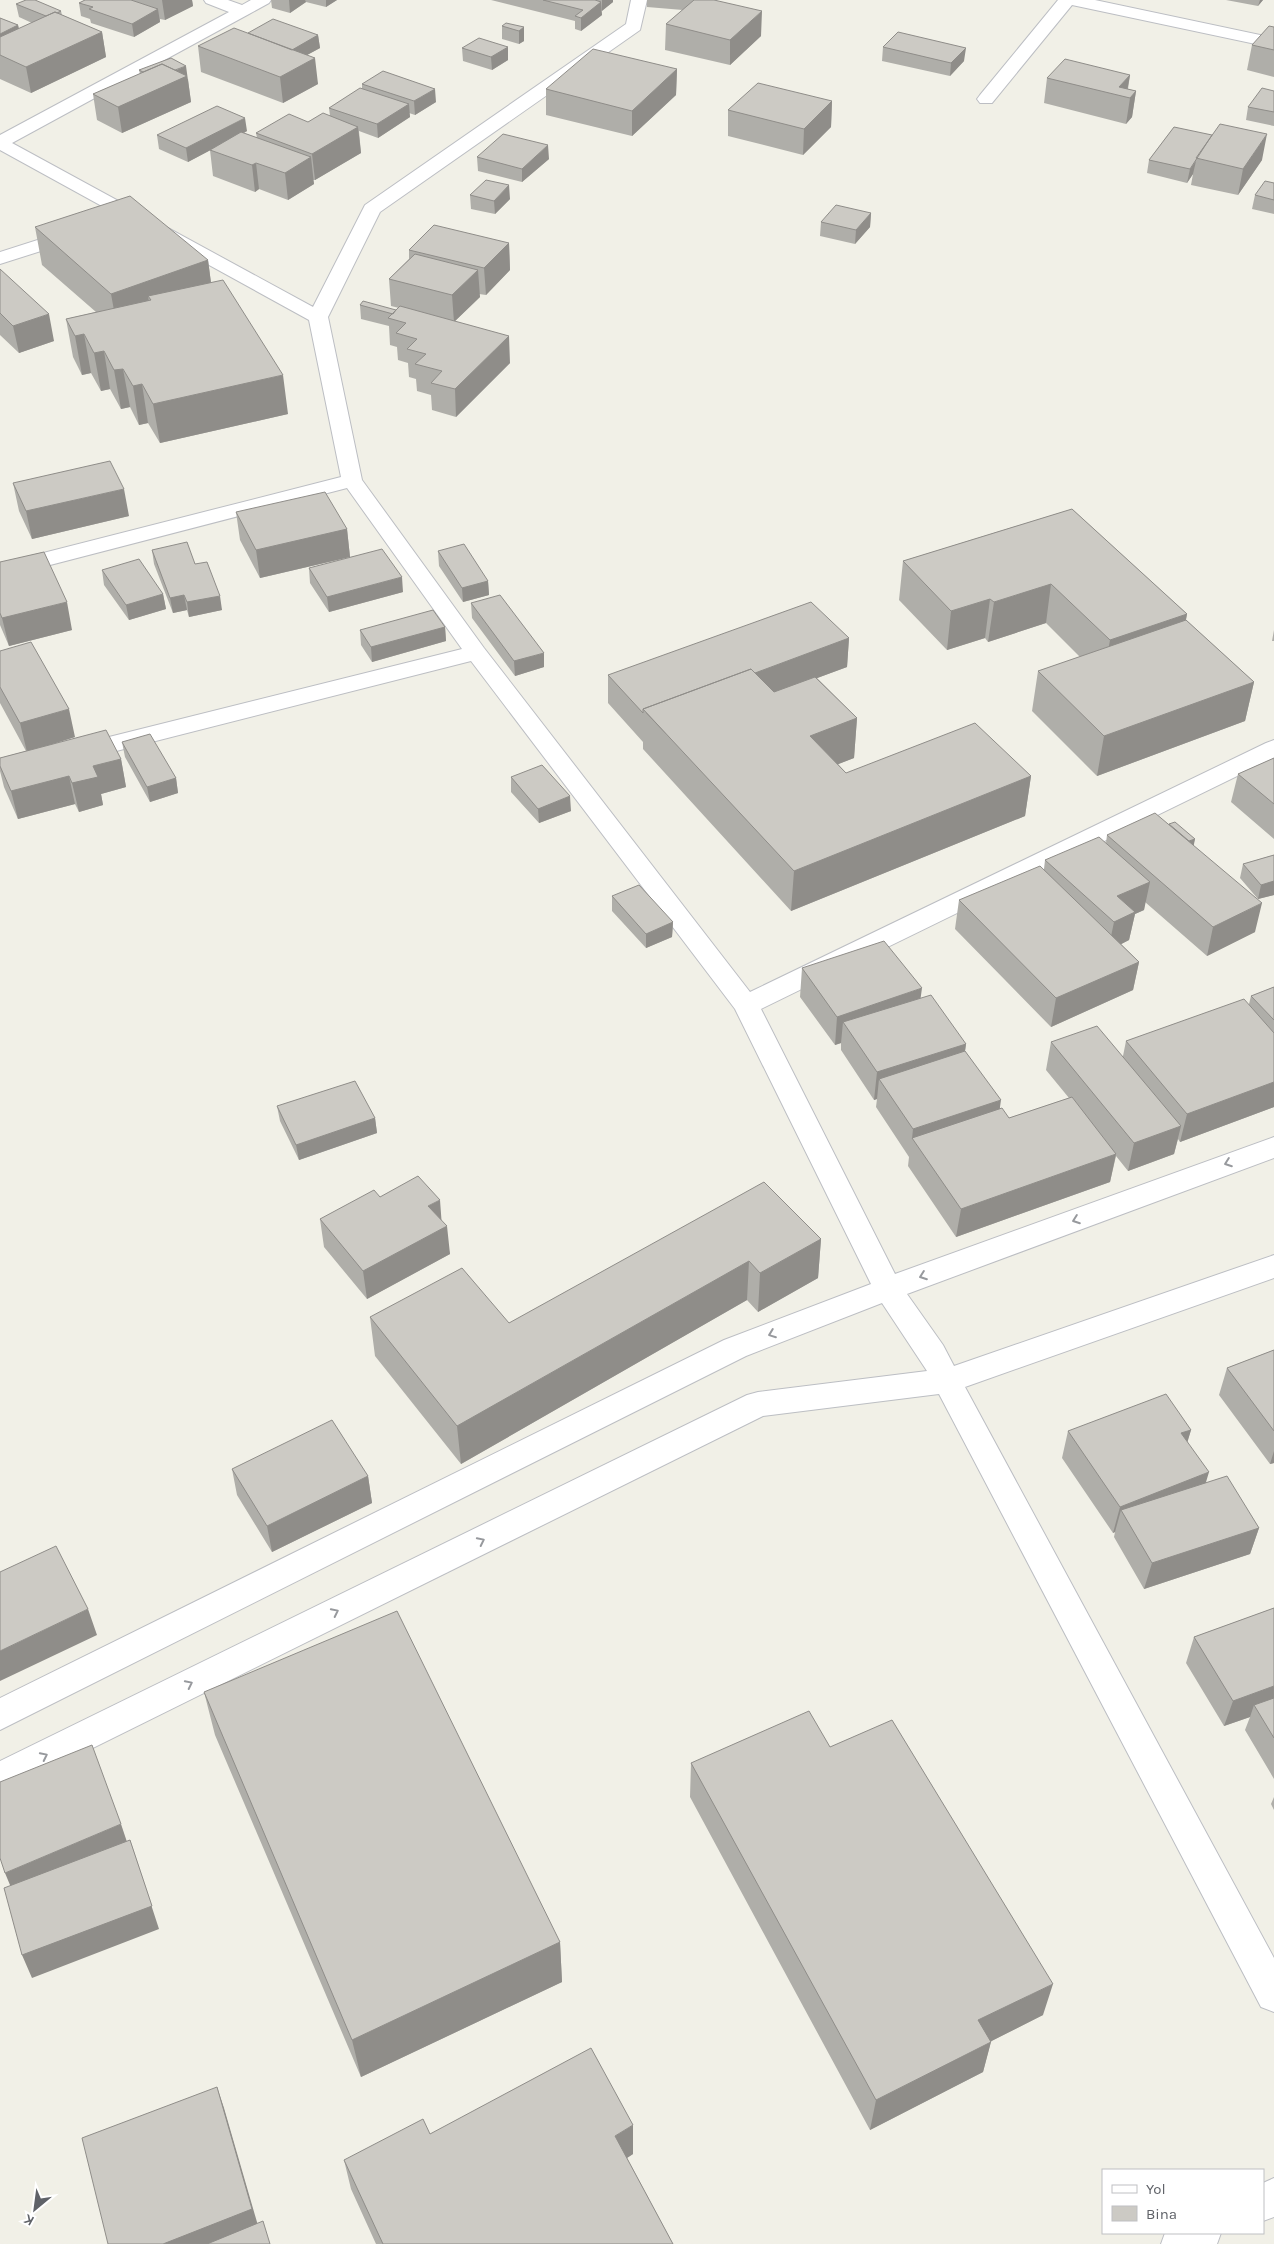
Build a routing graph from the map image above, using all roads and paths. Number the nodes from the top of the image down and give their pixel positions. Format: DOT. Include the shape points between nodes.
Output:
graph roads {
  1 [pos="212,0"];
  2 [pos="263,0"];
  3 [pos="639,0"];
  4 [pos="1067,0"];
  5 [pos="1072,0"];
  6 [pos="243,11"];
  7 [pos="1274,43"];
  8 [pos="986,99"];
  9 [pos="0,142"];
  10 [pos="134,216"];
  11 [pos="0,258"];
  12 [pos="318,317"];
  13 [pos="352,480"];
  14 [pos="0,570"];
  15 [pos="476,653"];
  16 [pos="1274,747"];
  17 [pos="57,758"];
  18 [pos="746,1005"];
  19 [pos="1274,1147"];
  20 [pos="1274,1266"];
  21 [pos="888,1289"];
  22 [pos="946,1381"];
  23 [pos="0,1715"];
  24 [pos="0,1778"];
  25 [pos="1274,1994"];
  26 [pos="1200,2234"];
  27 [pos="1180,2244"];
  1 -- 6 [label="street"];
  2 -- 6 [label="street"];
  3 -- 12 [label="street" via="634,26 372,209"];
  4 -- 8 [label="street"];
  5 -- 7 [label="street"];
  6 -- 9 [label="street"];
  9 -- 10 [label="street"];
  10 -- 11 [label="street"];
  10 -- 12 [label="street"];
  12 -- 13 [label="street"];
  13 -- 14 [label="street"];
  13 -- 15 [label="street"];
  15 -- 17 [label="street"];
  15 -- 18 [label="street"];
  16 -- 18 [label="street"];
  18 -- 21 [label="street"];
  19 -- 21 [label="street, one-way"];
  20 -- 22 [label="street"];
  21 -- 22 [label="street" via="932,1353"];
  21 -- 23 [label="street, one-way" via="735,1348"];
  24 -- 22 [label="street, one-way" via="758,1404"];
  22 -- 25 [label="street"];
  26 -- 27 [label="street"];
}
